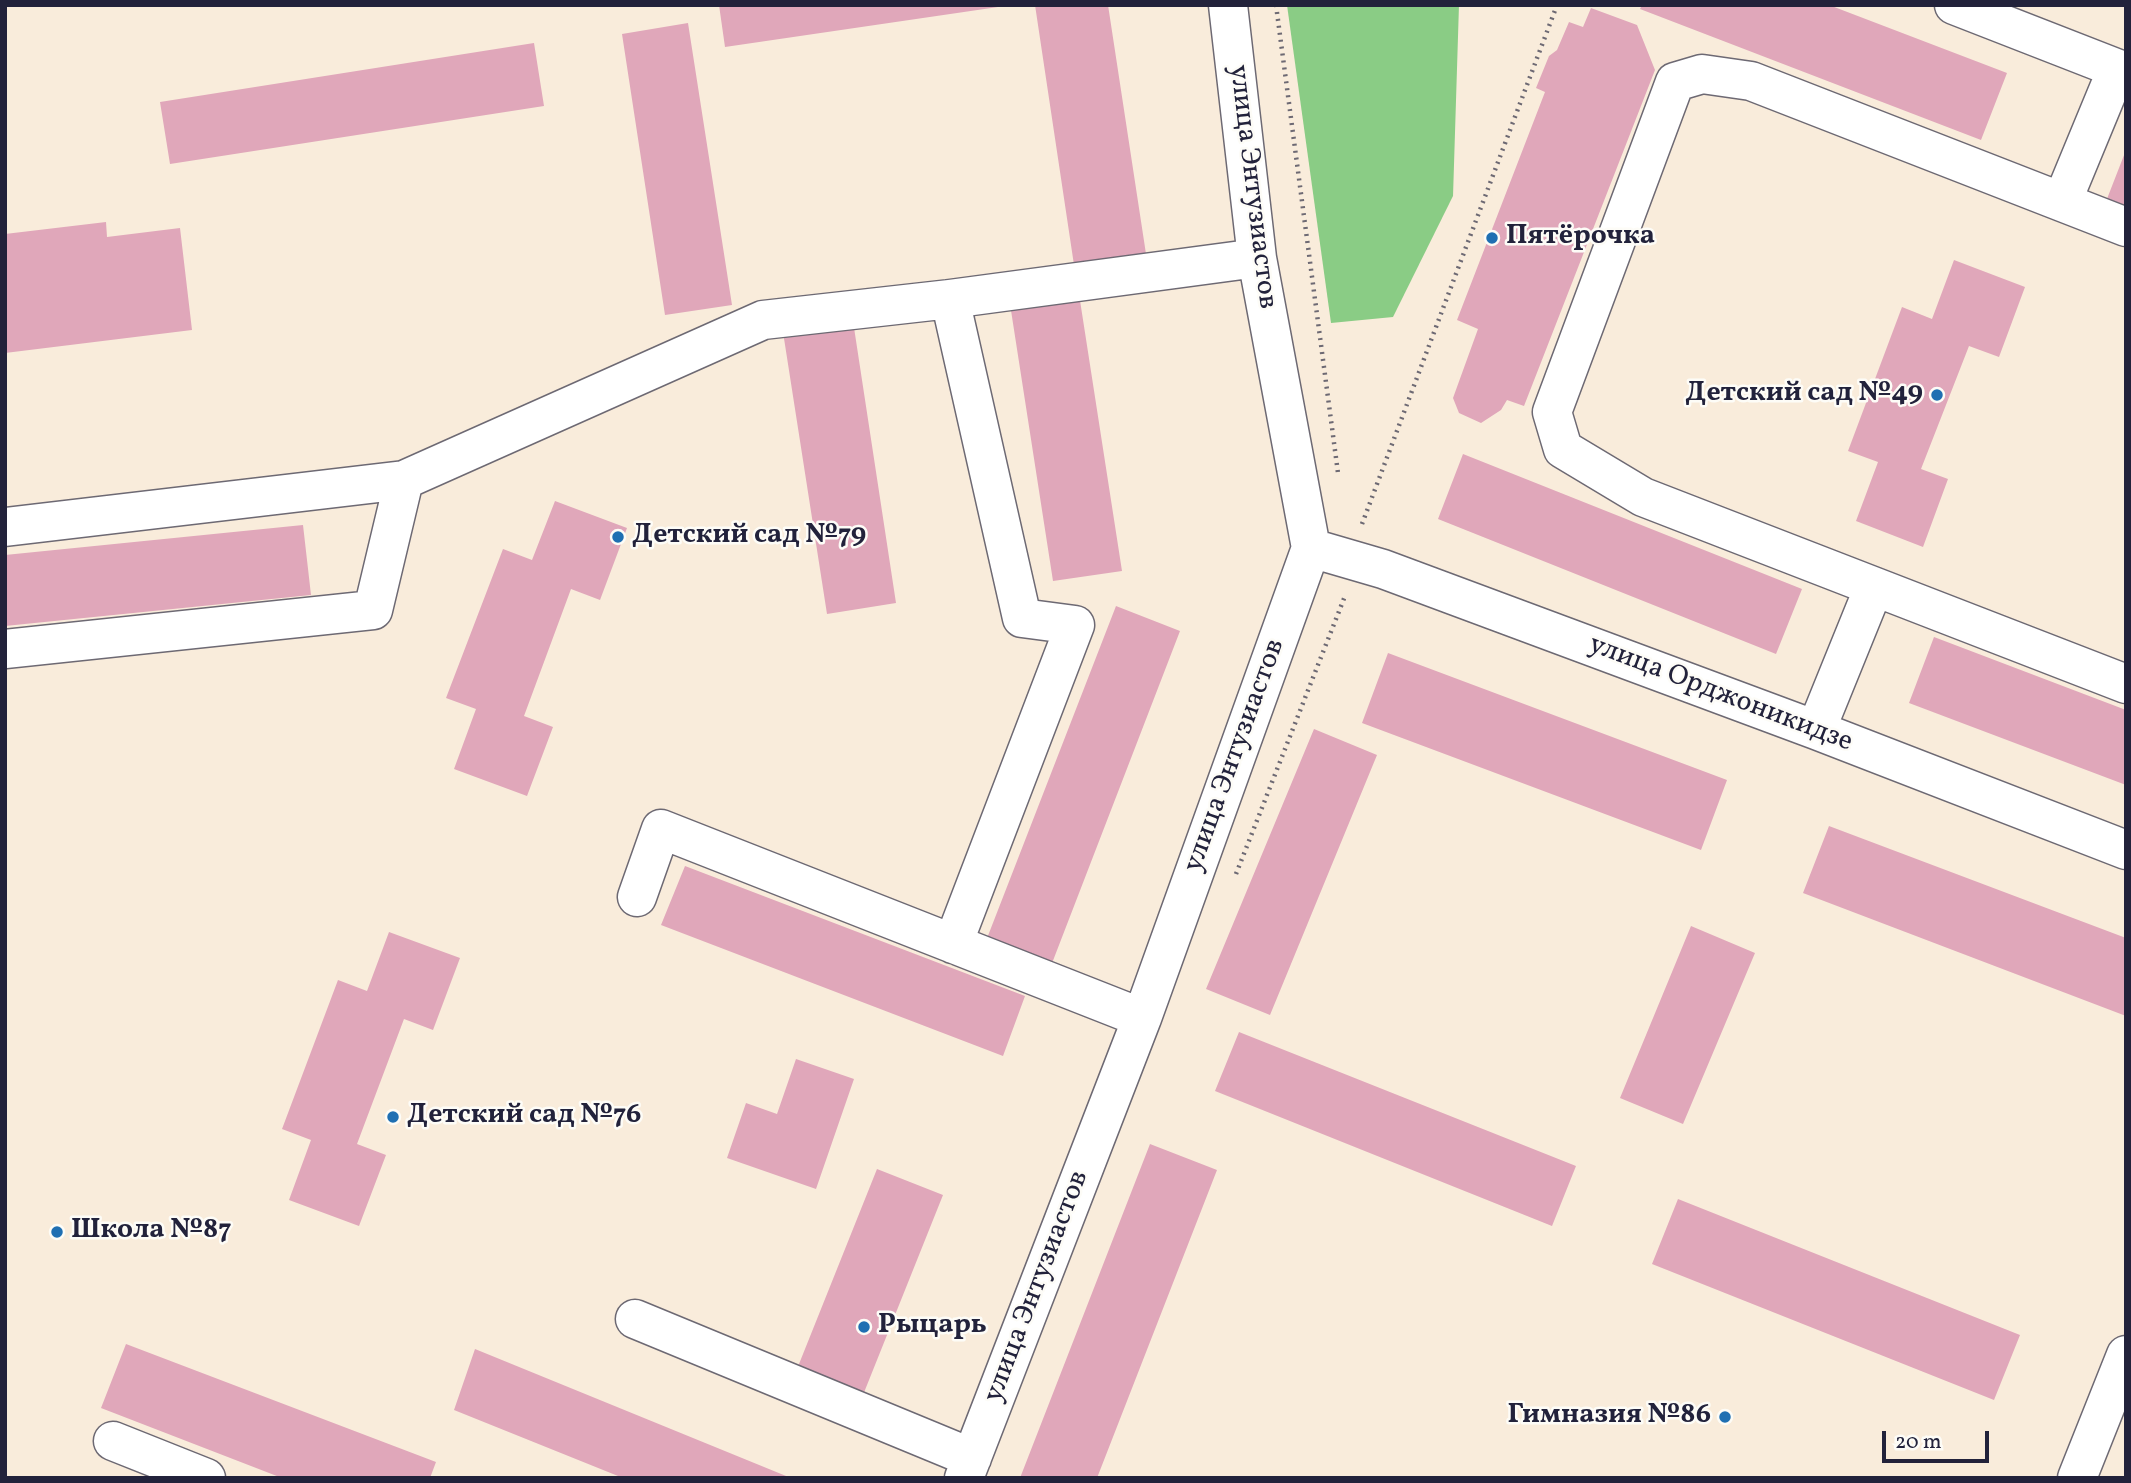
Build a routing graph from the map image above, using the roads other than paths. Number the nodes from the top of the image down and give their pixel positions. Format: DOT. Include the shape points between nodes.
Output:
graph roads {
  1 [pos="1228,5"];
  2 [pos="1954,5"];
  3 [pos="2122,70"];
  4 [pos="2062,202"];
  5 [pos="2126,227"];
  6 [pos="1256,258"];
  7 [pos="950,299"];
  8 [pos="404,480"];
  9 [pos="5,527"];
  10 [pos="1311,548"];
  11 [pos="1874,587"];
  12 [pos="5,649"];
  13 [pos="2126,684"];
  14 [pos="1816,730"];
  15 [pos="2126,850"];
  16 [pos="637,897"];
  17 [pos="953,944"];
  18 [pos="1142,1018"];
  19 [pos="635,1320"];
  20 [pos="2126,1355"];
  21 [pos="113,1441"];
  22 [pos="968,1468"];
  23 [pos="206,1478"];
  24 [pos="2077,1478"];
  1 -- 6 [label="street, улица Энтузиастов"];
  2 -- 3 [label="street"];
  3 -- 4 [label="street"];
  4 -- 5 [label="street"];
  4 -- 11 [label="street" via="1751,81 1702,74 1675,82 1552,412 1563,449 1643,497"];
  6 -- 7 [label="street"];
  6 -- 10 [label="street, улица Энтузиастов"];
  7 -- 8 [label="street" via="763,320"];
  7 -- 17 [label="street" via="1022,618 1075,625"];
  8 -- 9 [label="street"];
  8 -- 12 [label="street" via="373,610"];
  10 -- 14 [label="street, улица Орджоникидзе"];
  10 -- 18 [label="street, улица Энтузиастов"];
  11 -- 13 [label="street"];
  11 -- 14 [label="street"];
  14 -- 15 [label="street, улица Орджоникидзе"];
  16 -- 17 [label="street" via="661,829"];
  17 -- 18 [label="street"];
  18 -- 22 [label="street, улица Энтузиастов"];
  19 -- 22 [label="street"];
  20 -- 24 [label="street"];
  21 -- 23 [label="street"];
}
